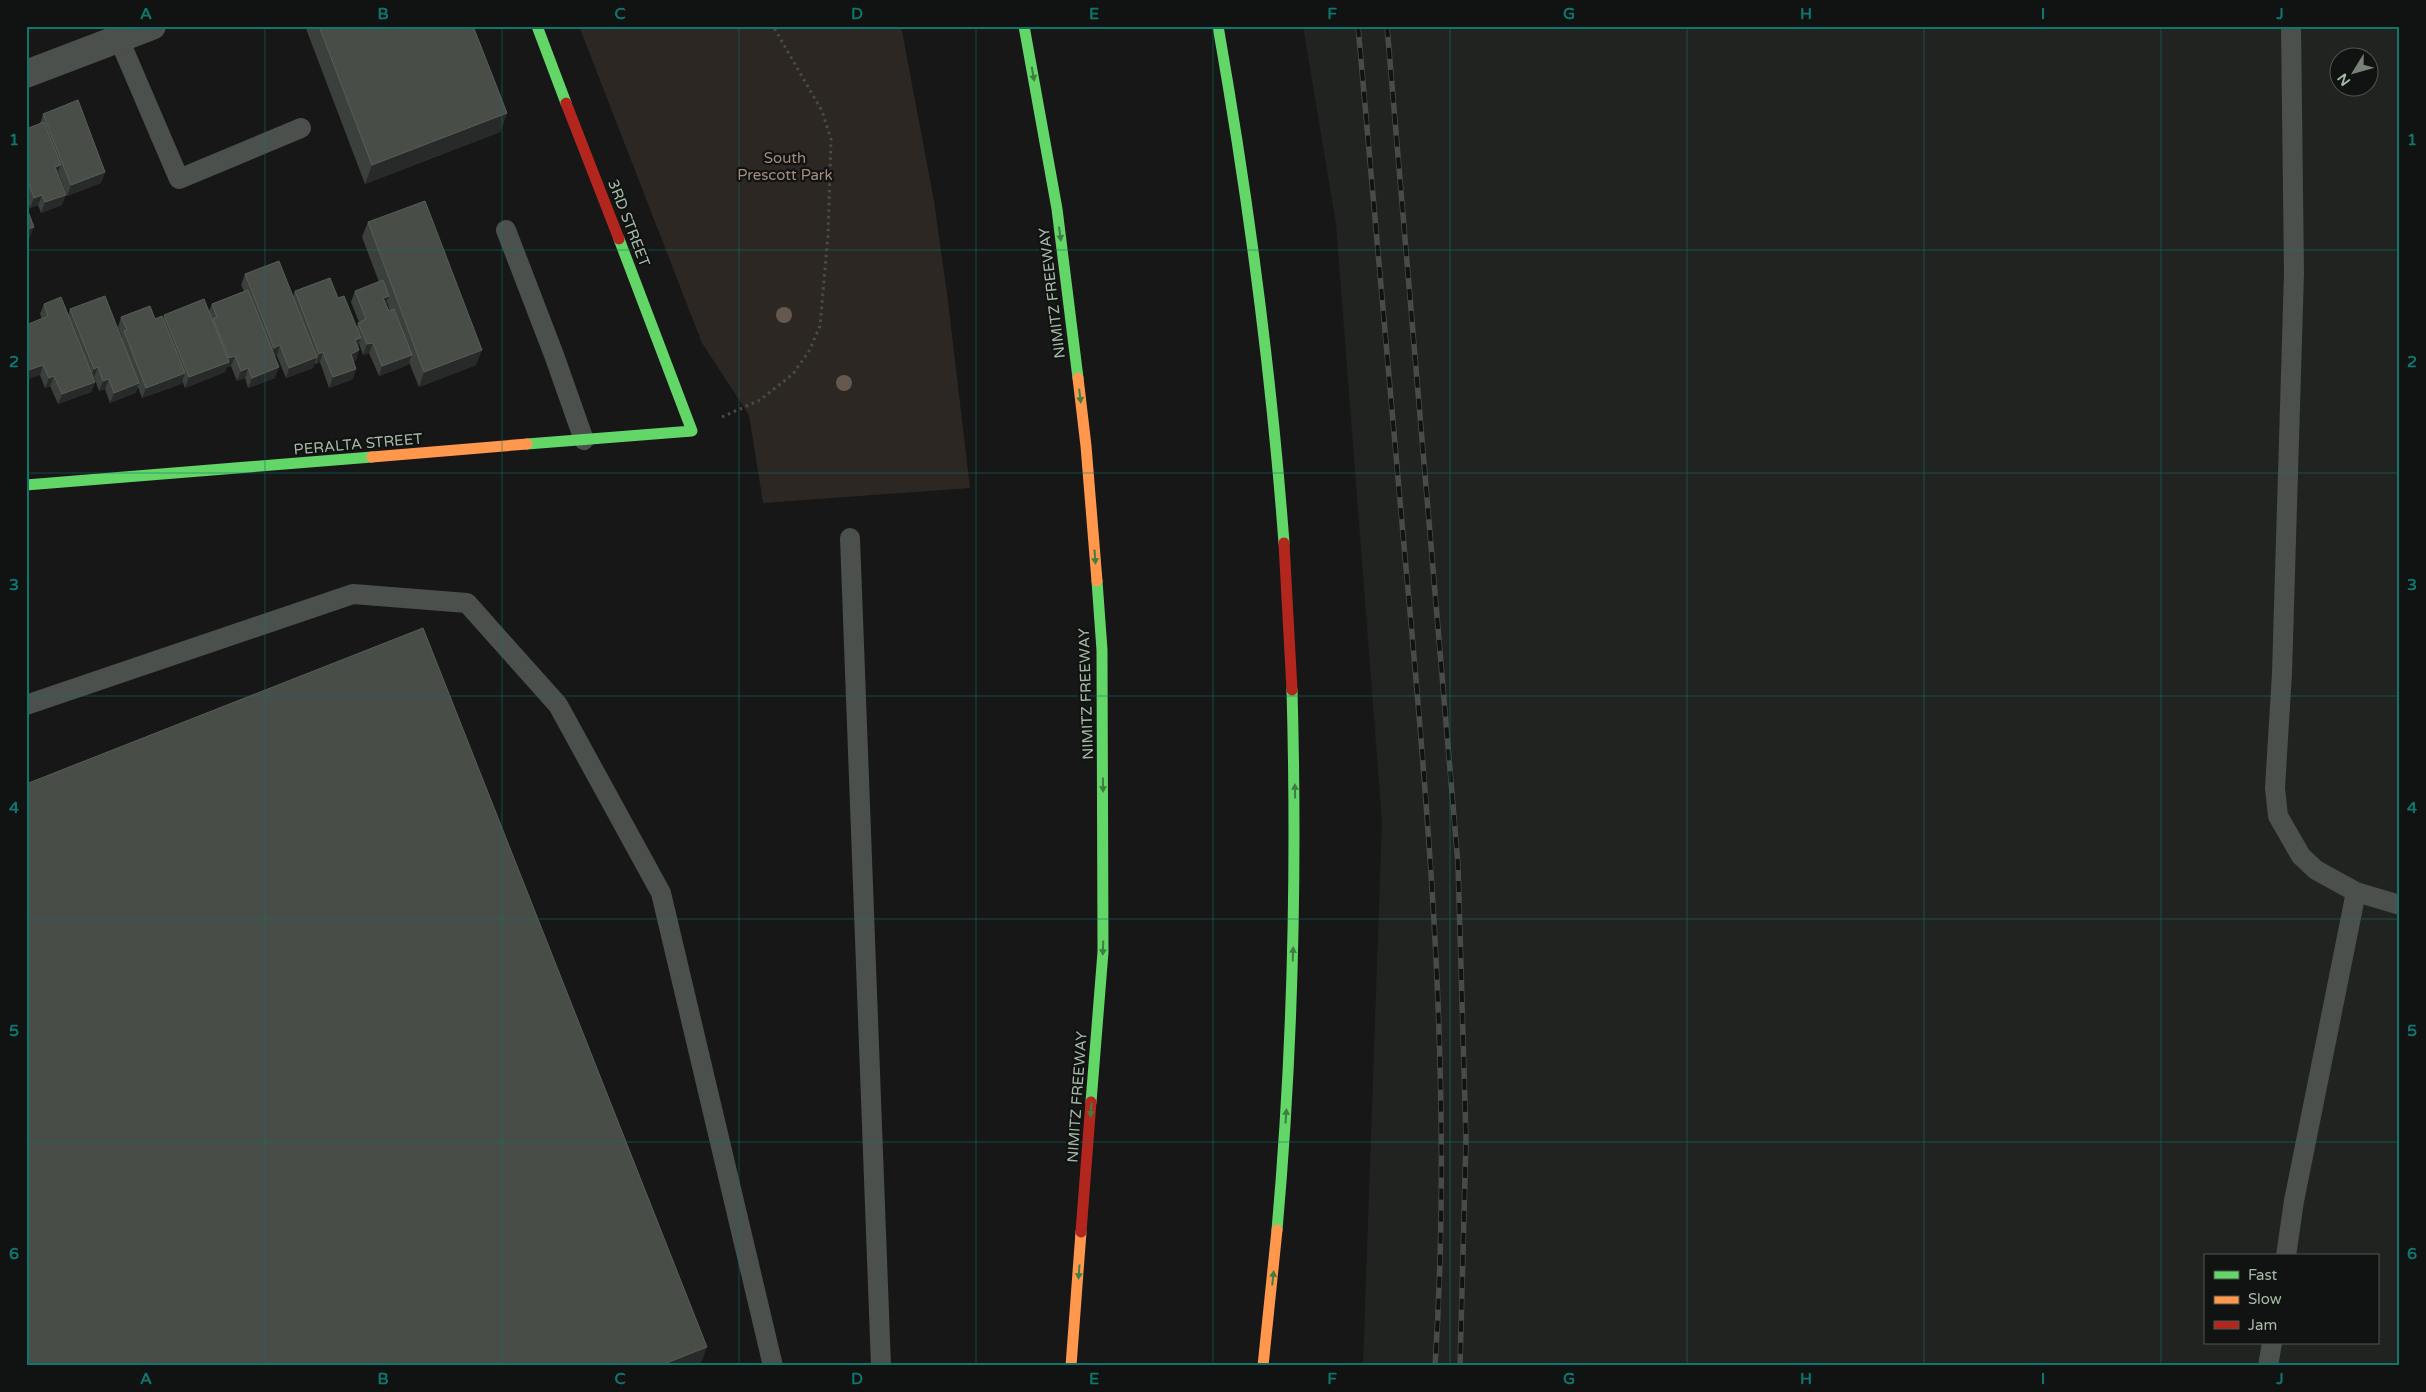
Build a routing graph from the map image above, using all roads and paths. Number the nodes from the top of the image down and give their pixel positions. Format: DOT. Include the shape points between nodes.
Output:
graph roads {
  1 [pos="152,26"];
  2 [pos="537,26"];
  3 [pos="773,26"];
  4 [pos="1024,26"];
  5 [pos="1218,26"];
  6 [pos="2291,26"];
  7 [pos="119,38"];
  8 [pos="26,74"];
  9 [pos="301,128"];
  10 [pos="506,230"];
  11 [pos="692,431"];
  12 [pos="584,440"];
  13 [pos="26,485"];
  14 [pos="850,538"];
  15 [pos="26,704"];
  16 [pos="2356,892"];
  17 [pos="2400,905"];
  18 [pos="2286,1254"];
  19 [pos="2272,1344"];
  20 [pos="1071,1363"];
  21 [pos="773,1366"];
  22 [pos="881,1366"];
  23 [pos="1265,1366"];
  24 [pos="2268,1366"];
  1 -- 7 [label="street"];
  2 -- 11 [label="main road, 3RD STREET"];
  3 -- 11 [label="path" via="822,111 831,139 828,235 820,326 809,351 793,374 760,400"];
  4 -- 20 [label="main road, NIMITZ FREEWAY, one-way" via="1057,209 1067,287 1086,446 1102,650 1103,952"];
  23 -- 5 [label="main road, one-way" via="1286,1122 1294,929 1292,660 1282,494 1264,328 1242,162"];
  6 -- 16 [label="lane" via="2294,273 2275,788 2278,816 2301,856 2316,870"];
  7 -- 8 [label="street"];
  7 -- 9 [label="lane" via="179,179"];
  10 -- 12 [label="lane"];
  11 -- 12 [label="main road, PERALTA STREET"];
  12 -- 13 [label="main road, PERALTA STREET"];
  14 -- 22 [label="lane"];
  15 -- 21 [label="lane" via="352,594 467,603 558,705 661,894"];
  16 -- 17 [label="lane"];
  16 -- 18 [label="lane" via="2294,1200"];
  19 -- 24 [label="lane"];
}
